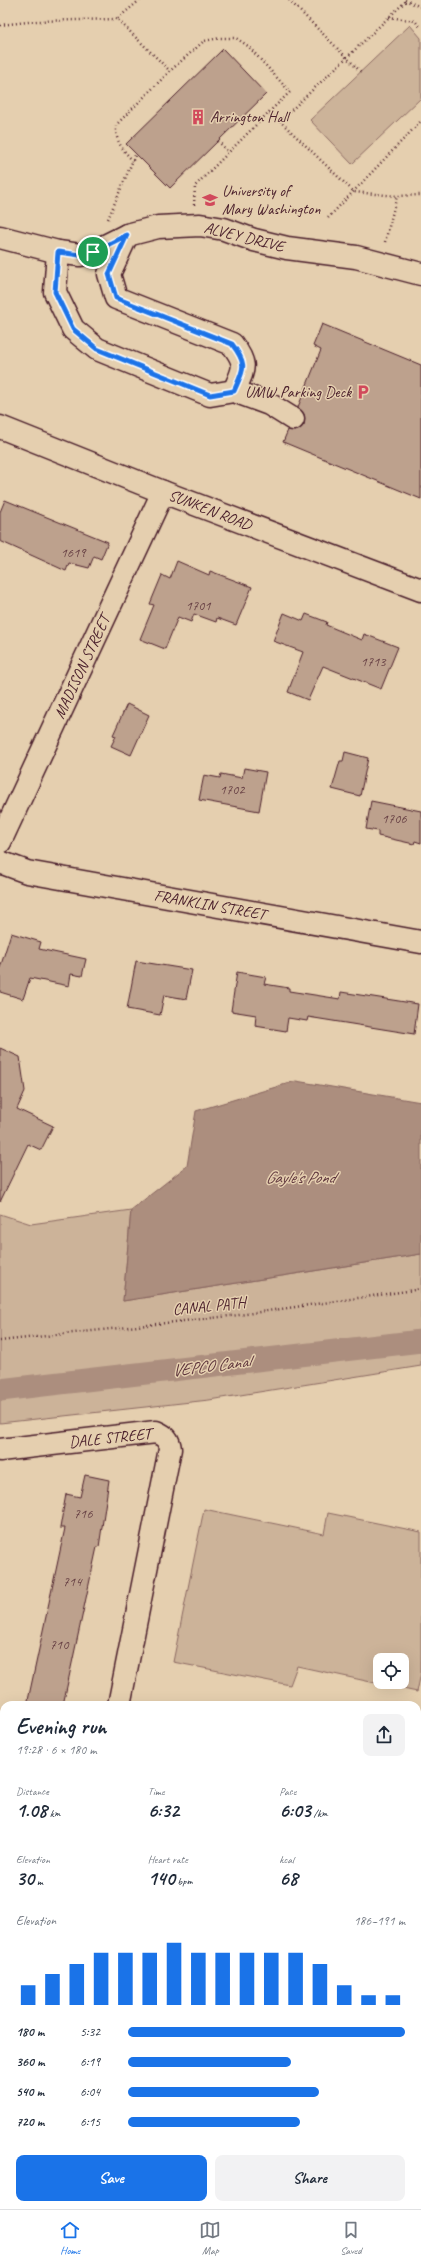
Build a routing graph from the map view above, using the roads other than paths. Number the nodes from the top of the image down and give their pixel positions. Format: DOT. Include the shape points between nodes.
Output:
graph roads {
  1 [pos="127,235"];
  2 [pos="0,237"];
  3 [pos="58,252"];
  4 [pos="421,274"];
  5 [pos="234,391"];
  6 [pos="293,419"];
  7 [pos="0,427"];
  8 [pos="163,492"];
  9 [pos="421,590"];
  10 [pos="0,842"];
  11 [pos="0,862"];
  12 [pos="421,942"];
  13 [pos="0,1450"];
  14 [pos="120,1701"];
  1 -- 3 [label="street, ALVEY DRIVE" via="93,252 80,255"];
  1 -- 4 [label="street, ALVEY DRIVE" via="158,227 191,225 224,229 287,248 356,257"];
  1 -- 5 [label="street" via="109,274 116,298 232,344 243,358 244,369"];
  2 -- 3 [label="street, ALVEY DRIVE"];
  3 -- 5 [label="street" via="55,292 73,329 97,349 210,395"];
  5 -- 6 [label="street" via="269,404"];
  7 -- 8 [label="street, SUNKEN ROAD"];
  8 -- 9 [label="street, SUNKEN ROAD"];
  8 -- 10 [label="street, MADISON STREET"];
  11 -- 12 [label="street, FRANKLIN STREET" via="27,872"];
  13 -- 14 [label="street, DALE STREET" via="156,1432 164,1435 169,1442 170,1449"];
}
